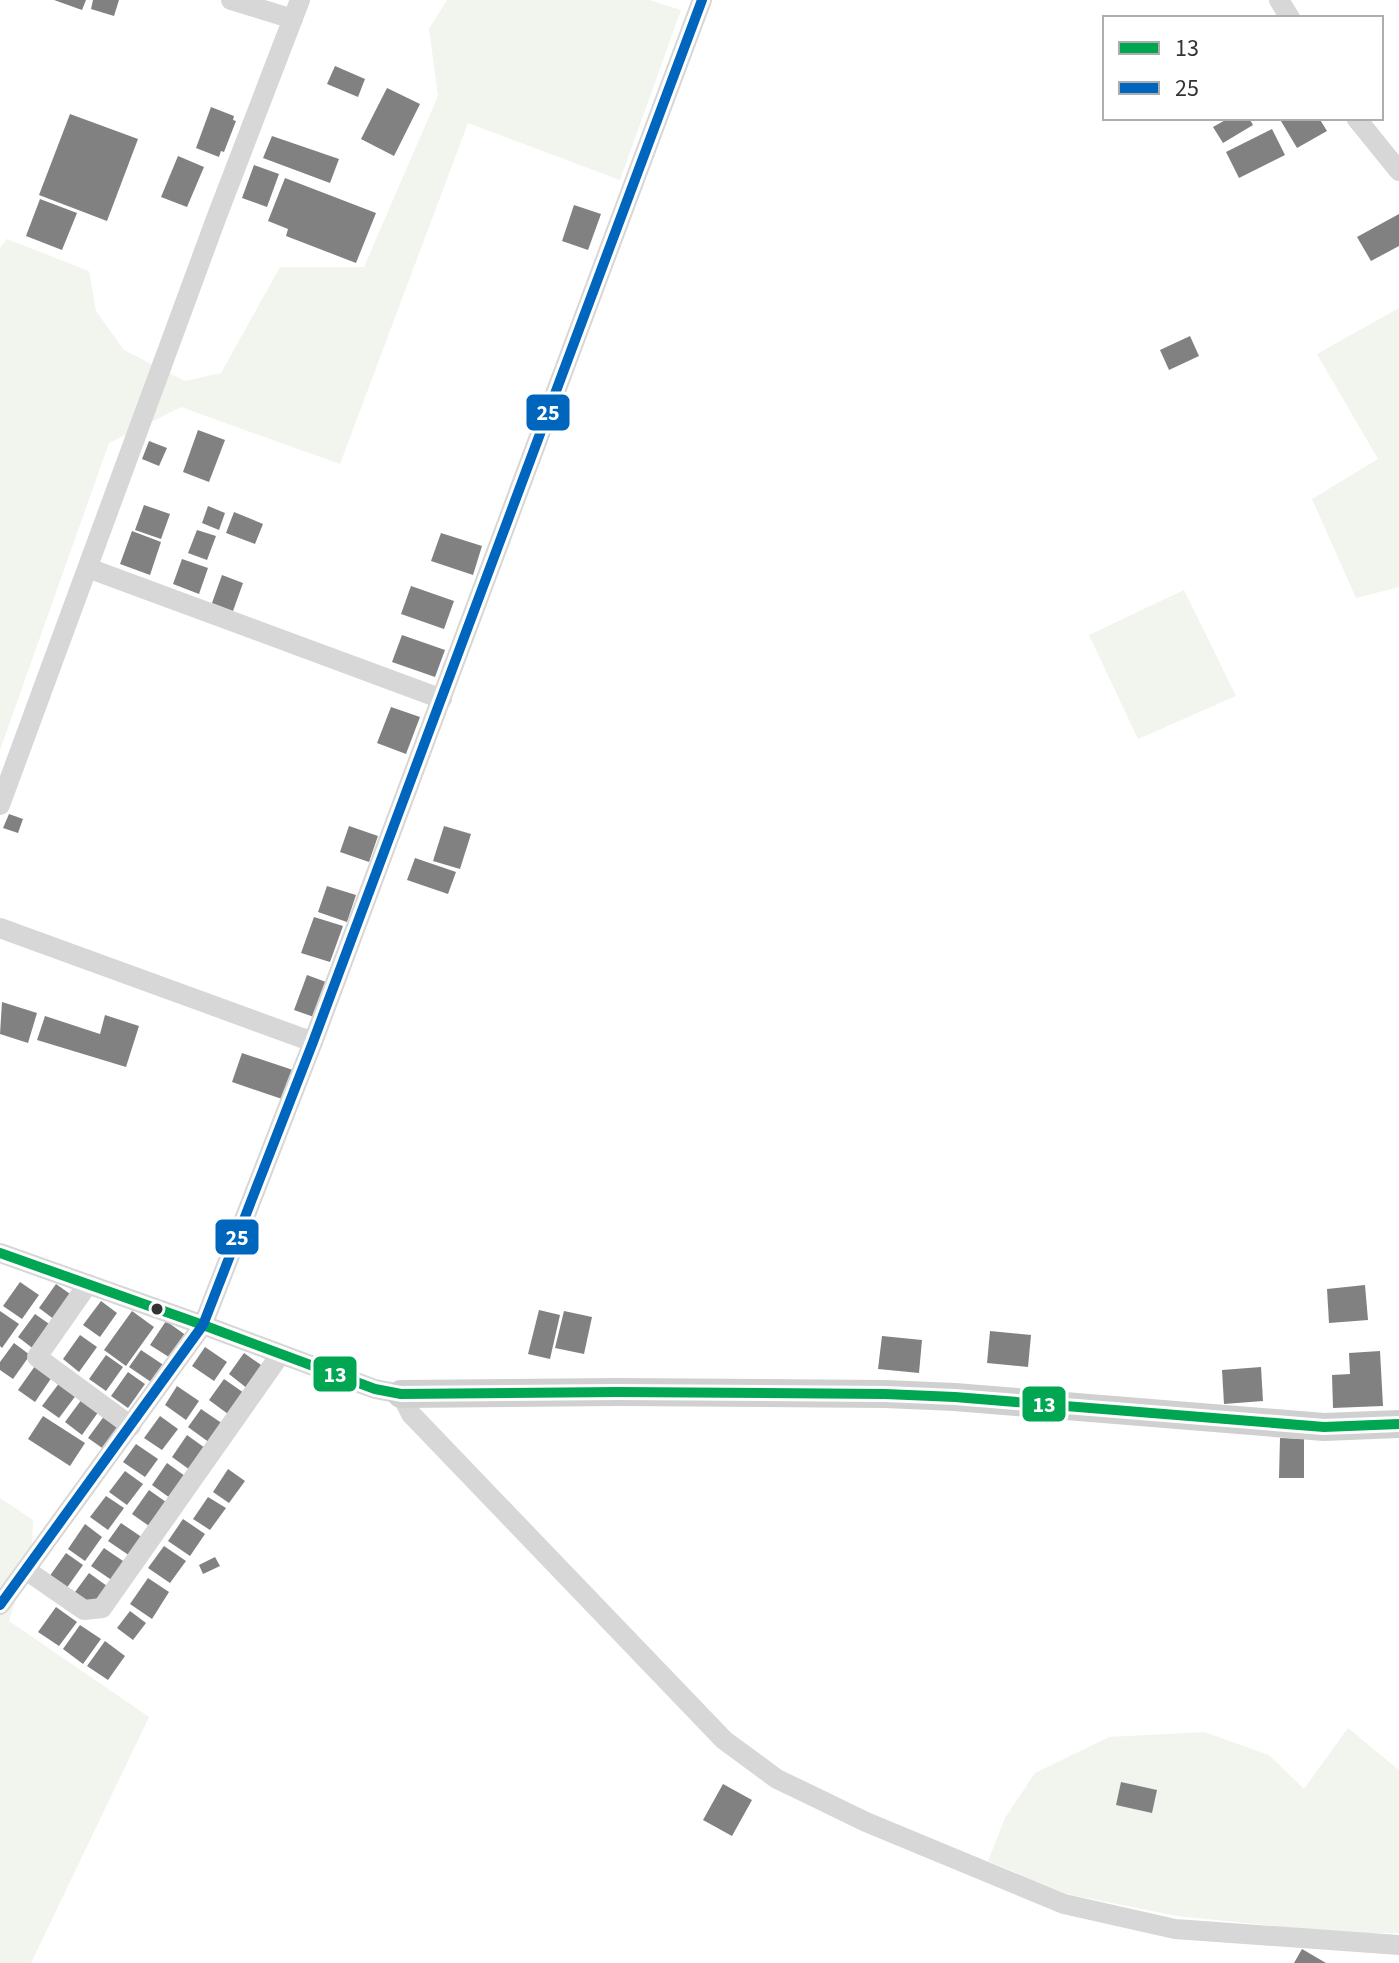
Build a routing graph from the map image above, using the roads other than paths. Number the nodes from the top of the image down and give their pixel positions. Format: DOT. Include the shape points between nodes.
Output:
graph roads {
  1 [pos="231,0"];
  2 [pos="702,0"];
  3 [pos="297,10"];
  4 [pos="1358,120"];
  5 [pos="1399,171"];
  6 [pos="88,568"];
  7 [pos="442,699"];
  8 [pos="0,805"];
  9 [pos="0,928"];
  10 [pos="313,1042"];
  11 [pos="3,1261"];
  12 [pos="88,1284"];
  13 [pos="203,1325"];
  14 [pos="280,1355"];
  15 [pos="401,1394"];
  16 [pos="1399,1424"];
  17 [pos="131,1426"];
  18 [pos="26,1570"];
  19 [pos="0,1604"];
  20 [pos="1399,1945"];
  1 -- 3 [label="street"];
  2 -- 7 [label="street"];
  3 -- 6 [label="street"];
  4 -- 5 [label="street"];
  6 -- 7 [label="street"];
  6 -- 8 [label="street"];
  7 -- 10 [label="street"];
  9 -- 10 [label="street"];
  10 -- 13 [label="street"];
  11 -- 12 [label="street"];
  12 -- 13 [label="street"];
  12 -- 17 [label="street" via="37,1357"];
  13 -- 14 [label="street"];
  13 -- 17 [label="street"];
  14 -- 15 [label="street"];
  14 -- 18 [label="street" via="102,1608 84,1610"];
  15 -- 16 [label="street" via="841,1393 955,1397 1324,1427"];
  15 -- 20 [label="street" via="411,1414 724,1740 777,1779 1064,1904 1175,1929"];
  17 -- 18 [label="street"];
  18 -- 19 [label="street"];
}
